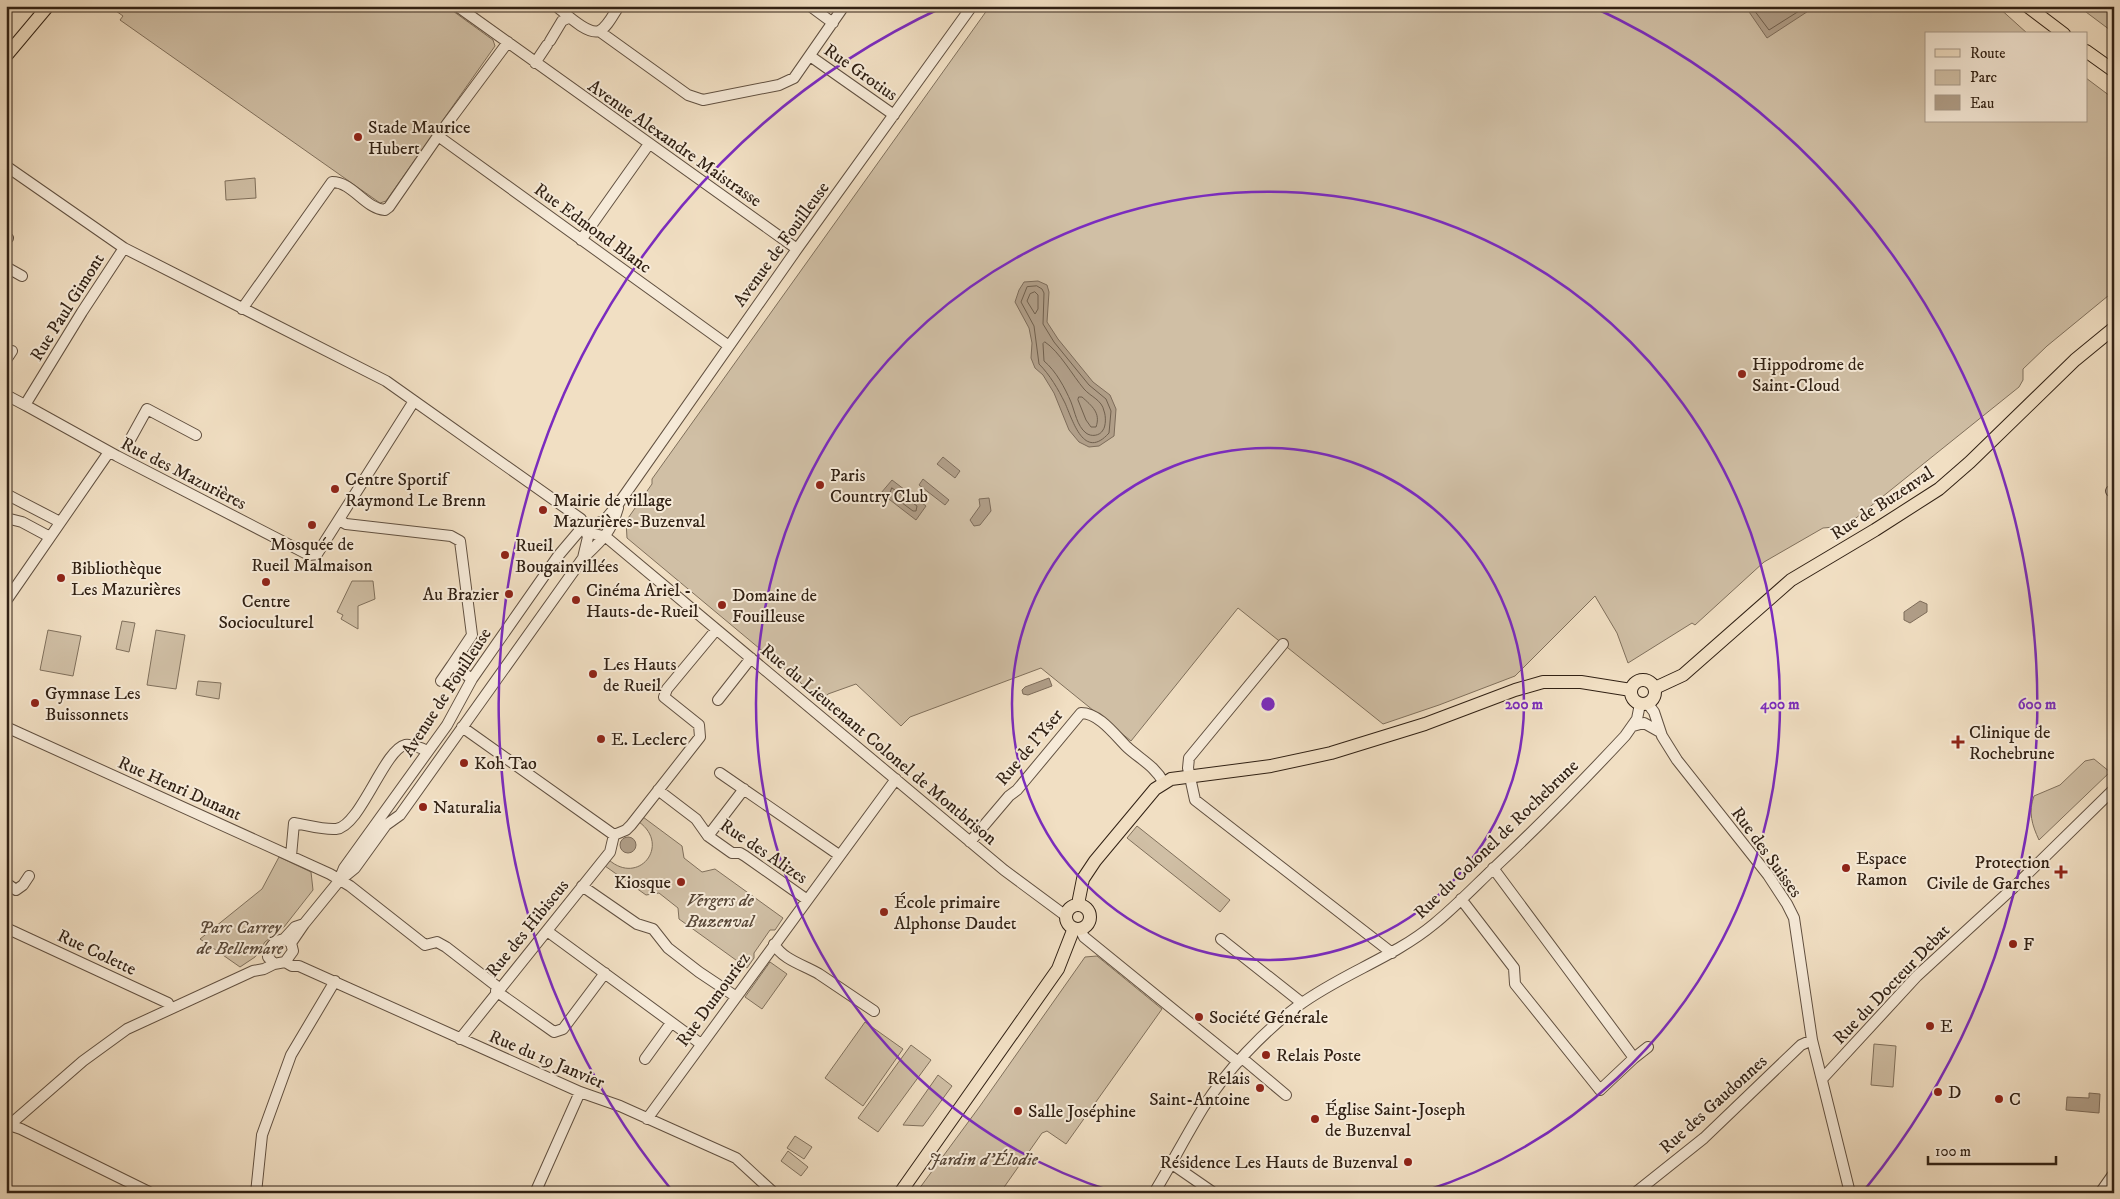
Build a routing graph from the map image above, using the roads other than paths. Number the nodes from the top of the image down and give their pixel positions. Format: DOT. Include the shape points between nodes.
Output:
graph roads {
  1 [pos="457,6"];
  2 [pos="556,6"];
  3 [pos="619,6"];
  4 [pos="810,6"];
  5 [pos="844,6"];
  6 [pos="972,6"];
  7 [pos="2027,6"];
  8 [pos="46,7"];
  9 [pos="568,18"];
  10 [pos="833,23"];
  11 [pos="599,31"];
  12 [pos="2061,32"];
  13 [pos="508,42"];
  14 [pos="2088,52"];
  15 [pos="6,56"];
  16 [pos="810,56"];
  17 [pos="535,63"];
  18 [pos="2114,71"];
  19 [pos="894,115"];
  20 [pos="438,136"];
  21 [pos="649,144"];
  22 [pos="6,166"];
  23 [pos="581,240"];
  24 [pos="124,248"];
  25 [pos="797,249"];
  26 [pos="6,267"];
  27 [pos="22,276"];
  28 [pos="242,309"];
  29 [pos="2114,328"];
  30 [pos="729,346"];
  31 [pos="6,395"];
  32 [pos="414,401"];
  33 [pos="25,405"];
  34 [pos="196,434"];
  35 [pos="131,438"];
  36 [pos="109,452"];
  37 [pos="2114,489"];
  38 [pos="6,494"];
  39 [pos="2114,494"];
  40 [pos="619,503"];
  41 [pos="6,518"];
  42 [pos="339,520"];
  43 [pos="604,521"];
  44 [pos="60,522"];
  45 [pos="587,531"];
  46 [pos="50,536"];
  47 [pos="606,537"];
  48 [pos="583,558"];
  49 [pos="6,601"];
  50 [pos="716,630"];
  51 [pos="1283,644"];
  52 [pos="751,658"];
  53 [pos="452,665"];
  54 [pos="472,679"];
  55 [pos="441,681"];
  56 [pos="1655,688"];
  57 [pos="1631,690"];
  58 [pos="718,700"];
  59 [pos="1644,704"];
  60 [pos="1633,726"];
  61 [pos="6,727"];
  62 [pos="462,727"];
  63 [pos="1660,732"];
  64 [pos="427,750"];
  65 [pos="720,772"];
  66 [pos="1189,775"];
  67 [pos="896,779"];
  68 [pos="1164,783"];
  69 [pos="744,789"];
  70 [pos="658,790"];
  71 [pos="2114,790"];
  72 [pos="614,835"];
  73 [pos="708,836"];
  74 [pos="970,842"];
  75 [pos="839,855"];
  76 [pos="290,856"];
  77 [pos="1494,868"];
  78 [pos="29,876"];
  79 [pos="339,881"];
  80 [pos="6,883"];
  81 [pos="582,886"];
  82 [pos="806,899"];
  83 [pos="1461,899"];
  84 [pos="1078,904"];
  85 [pos="1066,916"];
  86 [pos="6,928"];
  87 [pos="1077,928"];
  88 [pos="547,931"];
  89 [pos="1221,939"];
  90 [pos="288,941"];
  91 [pos="774,944"];
  92 [pos="1392,953"];
  93 [pos="288,959"];
  94 [pos="271,960"];
  95 [pos="605,972"];
  96 [pos="335,981"];
  97 [pos="497,990"];
  98 [pos="735,996"];
  99 [pos="1302,1003"];
  100 [pos="170,1009"];
  101 [pos="874,1011"];
  102 [pos="671,1023"];
  103 [pos="460,1039"];
  104 [pos="1812,1040"];
  105 [pos="701,1044"];
  106 [pos="1648,1047"];
  107 [pos="1634,1058"];
  108 [pos="645,1059"];
  109 [pos="1240,1060"];
  110 [pos="1823,1078"];
  111 [pos="580,1092"];
  112 [pos="1286,1094"];
  113 [pos="646,1119"];
  114 [pos="7,1126"];
  115 [pos="1172,1164"];
  116 [pos="2114,1173"];
  117 [pos="900,1191"];
  118 [pos="151,1193"];
  119 [pos="256,1193"];
  120 [pos="534,1193"];
  121 [pos="774,1193"];
  122 [pos="1154,1193"];
  123 [pos="1214,1193"];
  124 [pos="1635,1193"];
  125 [pos="1850,1193"];
  126 [pos="2100,1193"];
  1 -- 13 [label="street, Avenue Alexandre Maistrasse"];
  2 -- 9 [label="street"];
  3 -- 11 [label="street"];
  4 -- 10 [label="street, Rue Grotius"];
  5 -- 10 [label="street"];
  6 -- 19 [label="street, Avenue de Fouilleuse"];
  7 -- 12 [label="main road"];
  8 -- 15 [label="main road"];
  9 -- 11 [label="street" via="590,31"];
  9 -- 17 [label="street" via="562,21"];
  10 -- 16 [label="street"];
  11 -- 16 [label="street" via="688,95 703,100 787,82 794,78"];
  13 -- 17 [label="street, Avenue Alexandre Maistrasse"];
  13 -- 20 [label="street"];
  14 -- 18 [label="main road"];
  16 -- 19 [label="street, Rue Grotius"];
  17 -- 21 [label="street, Avenue Alexandre Maistrasse"];
  19 -- 25 [label="street, Avenue de Fouilleuse"];
  20 -- 23 [label="street, Rue Edmond Blanc"];
  20 -- 28 [label="street" via="385,210 377,209 341,182 332,182"];
  21 -- 23 [label="street"];
  21 -- 25 [label="street, Avenue Alexandre Maistrasse"];
  22 -- 24 [label="street"];
  23 -- 30 [label="street, Rue Edmond Blanc"];
  24 -- 28 [label="street"];
  24 -- 33 [label="street, Rue Paul Gimont"];
  25 -- 30 [label="street, Avenue de Fouilleuse"];
  26 -- 27 [label="street"];
  28 -- 32 [label="street" via="376,375"];
  29 -- 56 [label="main road, Rue de Buzenval" via="2075,360 1939,489 1791,580 1683,675"];
  30 -- 40 [label="street, Avenue de Fouilleuse"];
  31 -- 33 [label="street"];
  32 -- 42 [label="street, Rue des Mazurières"];
  32 -- 45 [label="street" via="579,518"];
  33 -- 36 [label="street"];
  34 -- 35 [label="street, Rue des Mazurières" via="147,410"];
  36 -- 42 [label="street, Rue des Mazurières" via="309,555 317,554"];
  36 -- 44 [label="street, Rue des Mazurières"];
  37 -- 39 [label="street" via="2111,491"];
  38 -- 44 [label="street"];
  40 -- 43 [label="street, Avenue de Fouilleuse"];
  40 -- 47 [label="street, Avenue de Fouilleuse"];
  41 -- 46 [label="street"];
  42 -- 53 [label="street" via="346,524 451,536 460,542 472,635"];
  43 -- 45 [label="street, Avenue de Fouilleuse" via="592,525"];
  43 -- 47 [label="street"];
  44 -- 46 [label="street, Rue des Mazurières"];
  45 -- 47 [label="street"];
  45 -- 48 [label="street, Avenue de Fouilleuse"];
  45 -- 54 [label="street, Avenue de Fouilleuse" via="580,530 558,556"];
  46 -- 49 [label="street, Rue des Mazurières"];
  47 -- 48 [label="street, Avenue de Fouilleuse"];
  47 -- 50 [label="street, Rue du Lieutenant Colonel de Montbrison"];
  48 -- 62 [label="street, Avenue de Fouilleuse"];
  50 -- 52 [label="street, Rue du Lieutenant Colonel de Montbrison"];
  50 -- 70 [label="street" via="667,689 664,697 699,725 700,737"];
  51 -- 66 [label="street" via="1189,758"];
  52 -- 58 [label="street"];
  52 -- 67 [label="street, Rue du Lieutenant Colonel de Montbrison"];
  53 -- 54 [label="street"];
  53 -- 55 [label="street"];
  54 -- 64 [label="street, Avenue de Fouilleuse" via="447,725"];
  56 -- 57 [label="main road" via="1643,680 1635,683"];
  56 -- 59 [label="main road" via="1654,698"];
  57 -- 59 [label="main road" via="1633,699"];
  57 -- 66 [label="main road" via="1581,682 1543,682 1426,724 1331,753 1272,766"];
  59 -- 60 [label="street, Rue du Colonel de Rochebrune"];
  59 -- 63 [label="street, Rue des Suisses" via="1654,712"];
  60 -- 63 [label="street" via="1644,723"];
  60 -- 77 [label="street, Rue du Colonel de Rochebrune" via="1550,815"];
  61 -- 76 [label="street, Rue Henri Dunant"];
  62 -- 72 [label="street"];
  62 -- 79 [label="street, Avenue de Fouilleuse" via="400,815 386,825 355,868"];
  63 -- 104 [label="street, Rue des Suisses" via="1677,760 1768,876 1794,918"];
  64 -- 76 [label="street" via="406,745 399,748 346,825 336,829 294,823"];
  64 -- 79 [label="street, Avenue de Fouilleuse" via="344,868"];
  65 -- 69 [label="street"];
  66 -- 68 [label="main road"];
  66 -- 92 [label="street" via="1195,800"];
  67 -- 74 [label="street, Rue du Lieutenant Colonel de Montbrison"];
  67 -- 75 [label="street, Rue Dumouriez"];
  68 -- 74 [label="street, Rue de l'Yser" via="1154,768 1120,737 1091,714 1081,713"];
  68 -- 84 [label="main road" via="1149,796 1092,865 1082,882"];
  69 -- 73 [label="street"];
  69 -- 75 [label="street"];
  70 -- 72 [label="street" via="631,825"];
  70 -- 73 [label="street, Rue des Alizes" via="696,819"];
  71 -- 110 [label="street, Rue du Docteur Debat" via="1917,976"];
  72 -- 81 [label="street, Rue des Hibiscus" via="610,852"];
  73 -- 82 [label="street, Rue des Alizes" via="732,854 745,856"];
  74 -- 85 [label="street, Rue du Lieutenant Colonel de Montbrison"];
  75 -- 82 [label="street, Rue Dumouriez"];
  76 -- 79 [label="street, Rue Henri Dunant"];
  77 -- 83 [label="street, Rue du Colonel de Rochebrune"];
  77 -- 107 [label="street"];
  78 -- 80 [label="street" via="16,890"];
  79 -- 90 [label="street, Avenue de Fouilleuse" via="304,924 295,928"];
  79 -- 97 [label="street, Rue Henri Dunant" via="350,886 425,945 437,942 446,947"];
  81 -- 88 [label="street, Rue des Hibiscus"];
  81 -- 98 [label="street" via="637,924 653,929 668,948"];
  82 -- 91 [label="street, Rue Dumouriez"];
  83 -- 92 [label="street, Rue du Colonel de Rochebrune" via="1434,924"];
  83 -- 107 [label="street" via="1514,968 1515,984 1600,1090"];
  84 -- 85 [label="main road" via="1070,908"];
  84 -- 87 [label="main road" via="1087,908 1090,916 1088,925"];
  85 -- 87 [label="main road" via="1070,925"];
  86 -- 100 [label="street, Rue Colette" via="168,1003"];
  87 -- 109 [label="street"];
  87 -- 117 [label="main road" via="1058,969"];
  88 -- 95 [label="street"];
  88 -- 97 [label="street, Rue des Hibiscus"];
  89 -- 99 [label="street"];
  90 -- 93 [label="street" via="293,951"];
  90 -- 94 [label="street" via="273,944 269,949"];
  91 -- 98 [label="street, Rue Dumouriez"];
  91 -- 101 [label="street" via="798,965 816,972"];
  92 -- 99 [label="street, Rue du Colonel de Rochebrune"];
  93 -- 94 [label="street"];
  93 -- 96 [label="street, Rue du 19 Janvier" via="292,966"];
  94 -- 100 [label="street" via="264,969"];
  95 -- 97 [label="street" via="563,1029 554,1032"];
  95 -- 102 [label="street"];
  96 -- 103 [label="street, Rue du 19 Janvier"];
  96 -- 119 [label="street" via="291,1055 262,1135"];
  97 -- 103 [label="street, Rue des Hibiscus"];
  98 -- 105 [label="street, Rue Dumouriez"];
  99 -- 109 [label="street, Rue du Colonel de Rochebrune"];
  100 -- 114 [label="street" via="127,1030 102,1047"];
  102 -- 105 [label="street"];
  102 -- 108 [label="street"];
  103 -- 111 [label="street, Rue du 19 Janvier"];
  104 -- 110 [label="street, Rue des Suisses"];
  104 -- 124 [label="street, Rue des Gaudonnes" via="1801,1045 1704,1138"];
  105 -- 113 [label="street, Rue Dumouriez"];
  106 -- 107 [label="street"];
  109 -- 112 [label="street"];
  109 -- 115 [label="street, Rue du Colonel de Rochebrune" via="1204,1107"];
  110 -- 125 [label="street, Rue des Suisses"];
  111 -- 113 [label="street, Rue du 19 Janvier"];
  111 -- 120 [label="street"];
  113 -- 121 [label="street, Rue du 19 Janvier" via="736,1158"];
  114 -- 118 [label="street" via="21,1129"];
  115 -- 122 [label="street, Rue du Colonel de Rochebrune"];
  115 -- 123 [label="street"];
  116 -- 126 [label="street"];
}
